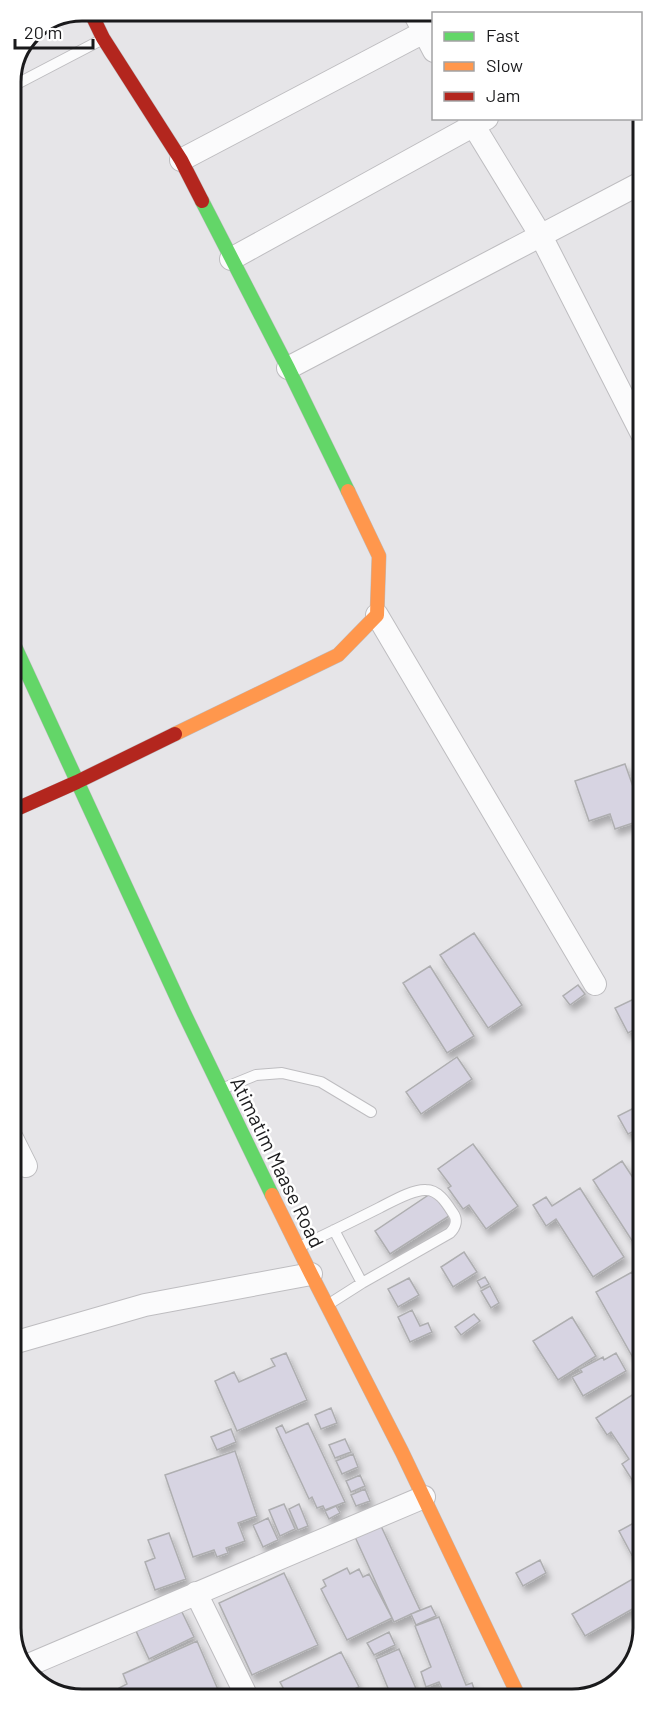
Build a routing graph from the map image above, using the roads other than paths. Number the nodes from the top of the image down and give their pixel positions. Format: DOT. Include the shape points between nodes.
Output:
graph roads {
  1 [pos="96,21"];
  2 [pos="418,21"];
  3 [pos="104,38"];
  4 [pos="429,41"];
  5 [pos="21,82"];
  6 [pos="476,121"];
  7 [pos="181,160"];
  8 [pos="633,187"];
  9 [pos="541,236"];
  10 [pos="231,259"];
  11 [pos="288,368"];
  12 [pos="633,416"];
  13 [pos="377,615"];
  14 [pos="21,658"];
  15 [pos="77,782"];
  16 [pos="21,807"];
  17 [pos="595,984"];
  18 [pos="221,1089"];
  19 [pos="371,1112"];
  20 [pos="21,1156"];
  21 [pos="26,1166"];
  22 [pos="334,1230"];
  23 [pos="298,1248"];
  24 [pos="310,1274"];
  25 [pos="362,1283"];
  26 [pos="326,1305"];
  27 [pos="21,1341"];
  28 [pos="424,1497"];
  29 [pos="196,1593"];
  30 [pos="33,1663"];
  31 [pos="243,1689"];
  32 [pos="515,1689"];
  1 -- 3 [label="main road"];
  2 -- 4 [label="street"];
  3 -- 5 [label="lane"];
  3 -- 7 [label="main road"];
  4 -- 7 [label="street"];
  6 -- 9 [label="street"];
  6 -- 10 [label="street"];
  7 -- 10 [label="main road"];
  8 -- 9 [label="street"];
  9 -- 11 [label="street"];
  9 -- 12 [label="street"];
  10 -- 11 [label="main road"];
  11 -- 13 [label="main road" via="379,556"];
  13 -- 15 [label="main road" via="338,656"];
  13 -- 17 [label="street"];
  14 -- 15 [label="main road, Atimatim Maase Road"];
  15 -- 16 [label="main road"];
  15 -- 18 [label="main road, Atimatim Maase Road"];
  18 -- 19 [label="lane" via="256,1075 282,1073 321,1082"];
  18 -- 23 [label="main road, Atimatim Maase Road"];
  20 -- 21 [label="street"];
  22 -- 23 [label="lane"];
  22 -- 25 [label="lane"];
  22 -- 25 [label="lane" via="427,1190 440,1196 455,1216 450,1233"];
  23 -- 24 [label="main road, Atimatim Maase Road"];
  24 -- 26 [label="main road, Atimatim Maase Road"];
  24 -- 27 [label="street" via="145,1305"];
  25 -- 26 [label="lane"];
  26 -- 28 [label="main road, Atimatim Maase Road"];
  28 -- 29 [label="street"];
  28 -- 32 [label="main road, Atimatim Maase Road"];
  29 -- 30 [label="street"];
  29 -- 31 [label="street"];
}
